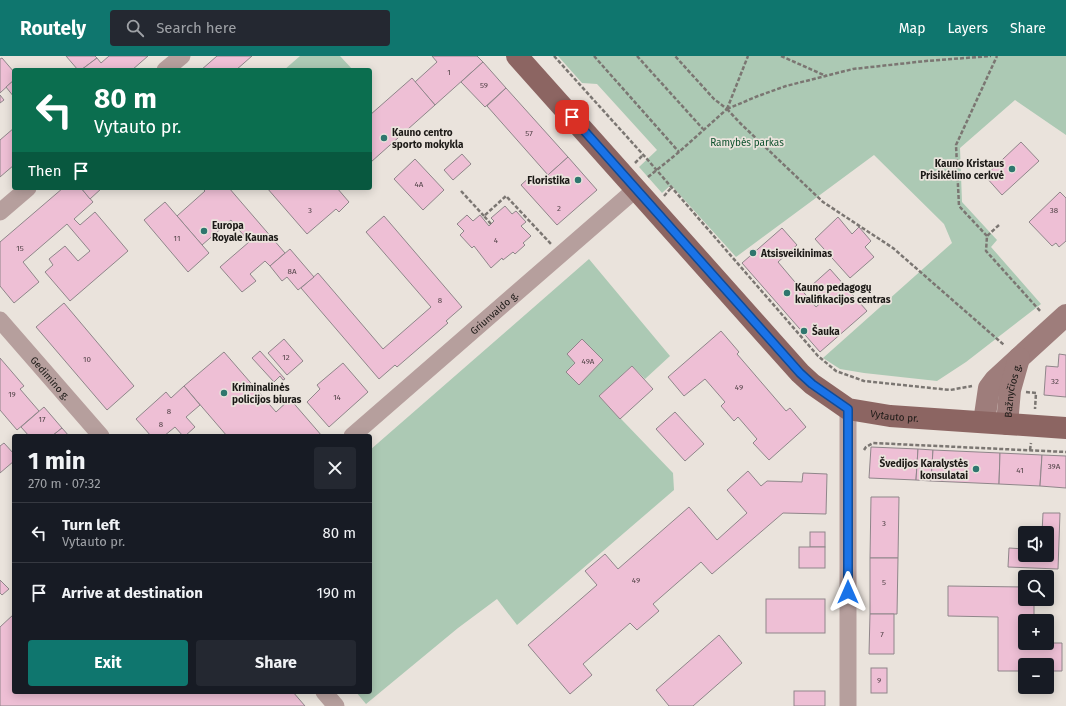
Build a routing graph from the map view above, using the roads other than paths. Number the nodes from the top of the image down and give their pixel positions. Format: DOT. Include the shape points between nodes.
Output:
graph roads {
  1 [pos="182,56"];
  2 [pos="517,56"];
  3 [pos="167,68"];
  4 [pos="636,189"];
  5 [pos="26,190"];
  6 [pos="0,212"];
  7 [pos="1066,315"];
  8 [pos="0,320"];
  9 [pos="1012,351"];
  10 [pos="848,409"];
  11 [pos="984,422"];
  12 [pos="1007,424"];
  13 [pos="1066,428"];
  14 [pos="99,434"];
  15 [pos="354,434"];
  16 [pos="326,694"];
  17 [pos="336,706"];
  18 [pos="848,706"];
  1 -- 3 [label="street"];
  2 -- 4 [label="main road, Vytauto pr."];
  4 -- 10 [label="main road, Vytauto pr." via="800,373"];
  4 -- 15 [label="street, Griunvaldo g."];
  5 -- 6 [label="street"];
  7 -- 9 [label="street, Bažnyčios g."];
  8 -- 14 [label="street, Gedimino g."];
  9 -- 11 [label="street, Bažnyčios g." via="989,388"];
  9 -- 12 [label="street, Bažnyčios g."];
  10 -- 11 [label="main road, Vytauto pr." via="890,416"];
  10 -- 18 [label="street"];
  11 -- 12 [label="main road, Vytauto pr."];
  12 -- 13 [label="main road, Vytauto pr."];
  16 -- 17 [label="street"];
}
